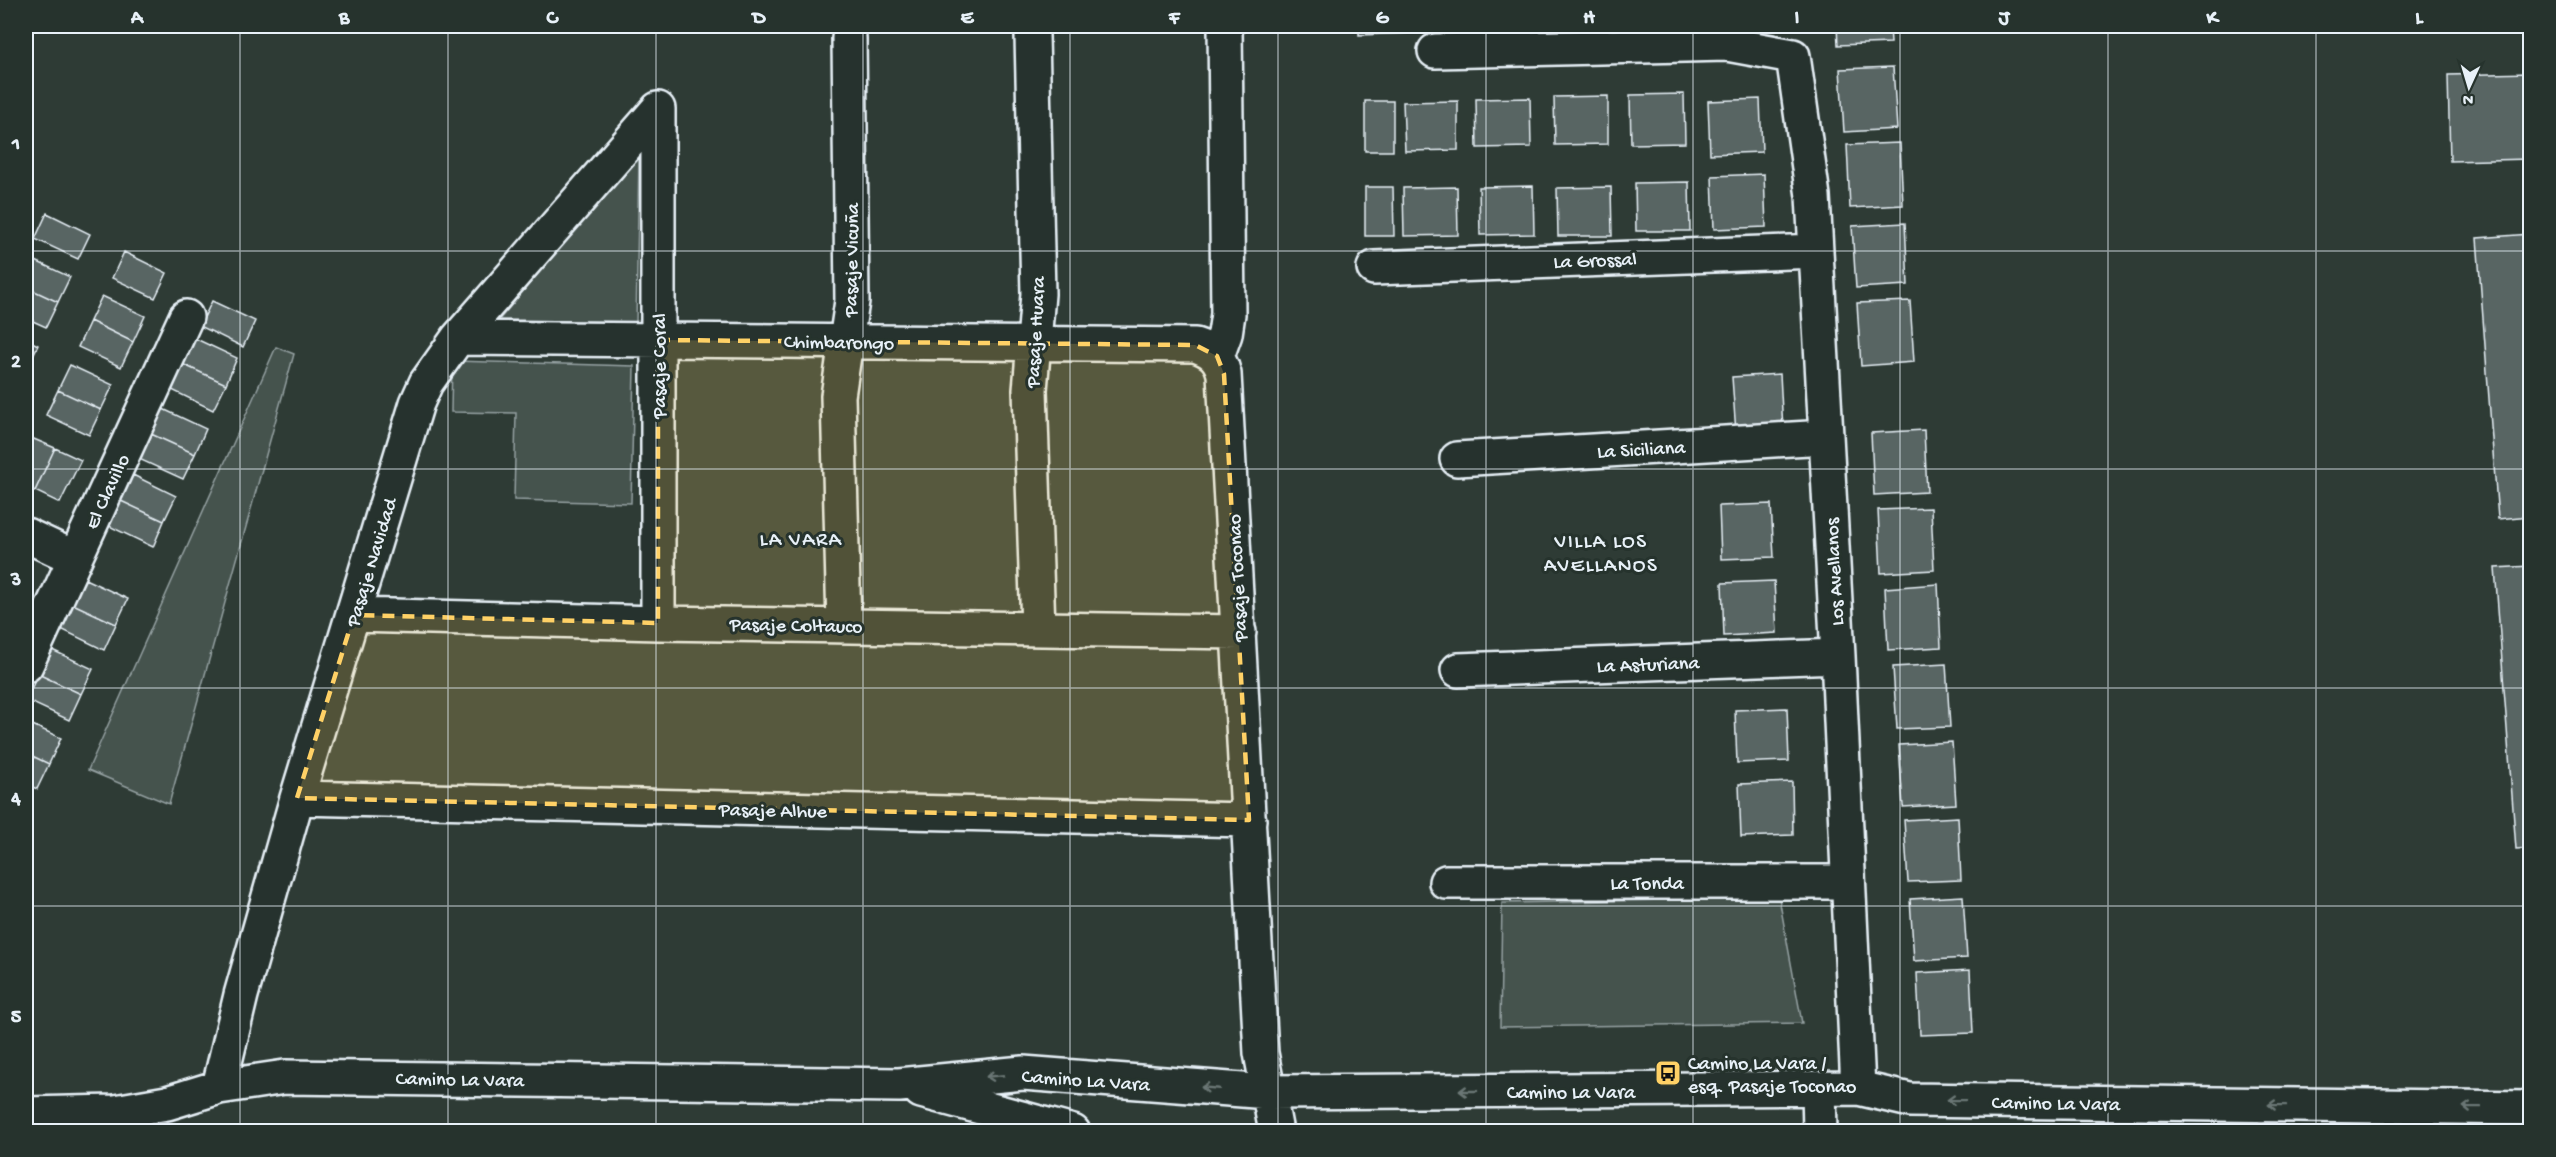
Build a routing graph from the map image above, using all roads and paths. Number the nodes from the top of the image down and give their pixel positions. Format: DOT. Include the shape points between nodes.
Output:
graph roads {
  1 [pos="1225,26"];
  2 [pos="1032,35"];
  3 [pos="849,38"];
  4 [pos="1435,51"];
  5 [pos="658,109"];
  6 [pos="1816,251"];
  7 [pos="1374,268"];
  8 [pos="186,317"];
  9 [pos="458,338"];
  10 [pos="658,340"];
  11 [pos="846,341"];
  12 [pos="1034,344"];
  13 [pos="1217,356"];
  14 [pos="1826,437"];
  15 [pos="1457,459"];
  16 [pos="26,535"];
  17 [pos="75,558"];
  18 [pos="354,615"];
  19 [pos="658,622"];
  20 [pos="844,625"];
  21 [pos="1038,628"];
  22 [pos="1239,632"];
  23 [pos="1838,656"];
  24 [pos="26,665"];
  25 [pos="1458,670"];
  26 [pos="297,798"];
  27 [pos="1249,820"];
  28 [pos="1446,882"];
  29 [pos="1848,882"];
  30 [pos="899,1084"];
  31 [pos="219,1087"];
  32 [pos="1858,1088"];
  33 [pos="1819,1089"];
  34 [pos="1268,1092"];
  35 [pos="2530,1108"];
  36 [pos="26,1113"];
  37 [pos="1073,1131"];
  38 [pos="1276,1131"];
  39 [pos="1820,1131"];
  1 -- 13 [label="street" via="1228,314"];
  2 -- 12 [label="street, Pasaje Huara" via="1038,294"];
  3 -- 11 [label="street, Pasaje Vicuña" via="852,301"];
  4 -- 6 [label="street, Los Avellanos" via="1727,44 1793,56 1813,196"];
  5 -- 9 [label="street, Pasaje Navidad"];
  5 -- 10 [label="street, Pasaje Coral"];
  6 -- 7 [label="street, La Grossal"];
  6 -- 14 [label="street, Los Avellanos"];
  8 -- 17 [label="street, El Clavillo"];
  9 -- 10 [label="street, Chimbarongo"];
  9 -- 18 [label="street, Pasaje Navidad" via="426,383 417,403"];
  10 -- 11 [label="street, Chimbarongo"];
  10 -- 19 [label="street, Pasaje Coral"];
  11 -- 12 [label="street, Chimbarongo"];
  11 -- 20 [label="street, Pasaje Vicuña" via="838,396"];
  12 -- 13 [label="street, Chimbarongo" via="1195,345"];
  12 -- 21 [label="street, Pasaje Huara" via="1030,390"];
  13 -- 22 [label="street, Pasaje Toconao" via="1224,374"];
  14 -- 15 [label="street, La Siciliana"];
  14 -- 23 [label="street, Los Avellanos"];
  16 -- 17 [label="street"];
  17 -- 24 [label="street, El Clavillo"];
  18 -- 19 [label="street, Pasaje Coltauco"];
  18 -- 26 [label="street, Pasaje Navidad"];
  19 -- 20 [label="street, Pasaje Coltauco"];
  20 -- 21 [label="street, Pasaje Coltauco"];
  21 -- 22 [label="street, Pasaje Coltauco"];
  22 -- 27 [label="street, Pasaje Toconao"];
  23 -- 25 [label="street, La Asturiana"];
  23 -- 29 [label="street, Los Avellanos"];
  26 -- 27 [label="street, Pasaje Alhue"];
  26 -- 31 [label="street, Pasaje Navidad"];
  27 -- 34 [label="street, Pasaje Toconao" via="1261,1053"];
  28 -- 29 [label="street, La Tonda"];
  29 -- 32 [label="street, Los Avellanos"];
  30 -- 31 [label="street, Camino La Vara" via="338,1076 285,1077"];
  34 -- 30 [label="street, Camino La Vara, one-way" via="1023,1073"];
  30 -- 37 [label="street, Camino La Vara"];
  31 -- 36 [label="street, Camino La Vara" via="167,1103 115,1112"];
  32 -- 33 [label="street, Camino La Vara"];
  35 -- 32 [label="street, Camino La Vara, one-way" via="1910,1100"];
  33 -- 34 [label="street, Camino La Vara, one-way"];
  33 -- 39 [label="street"];
  34 -- 38 [label="street, Pasaje Toconao"];
}
